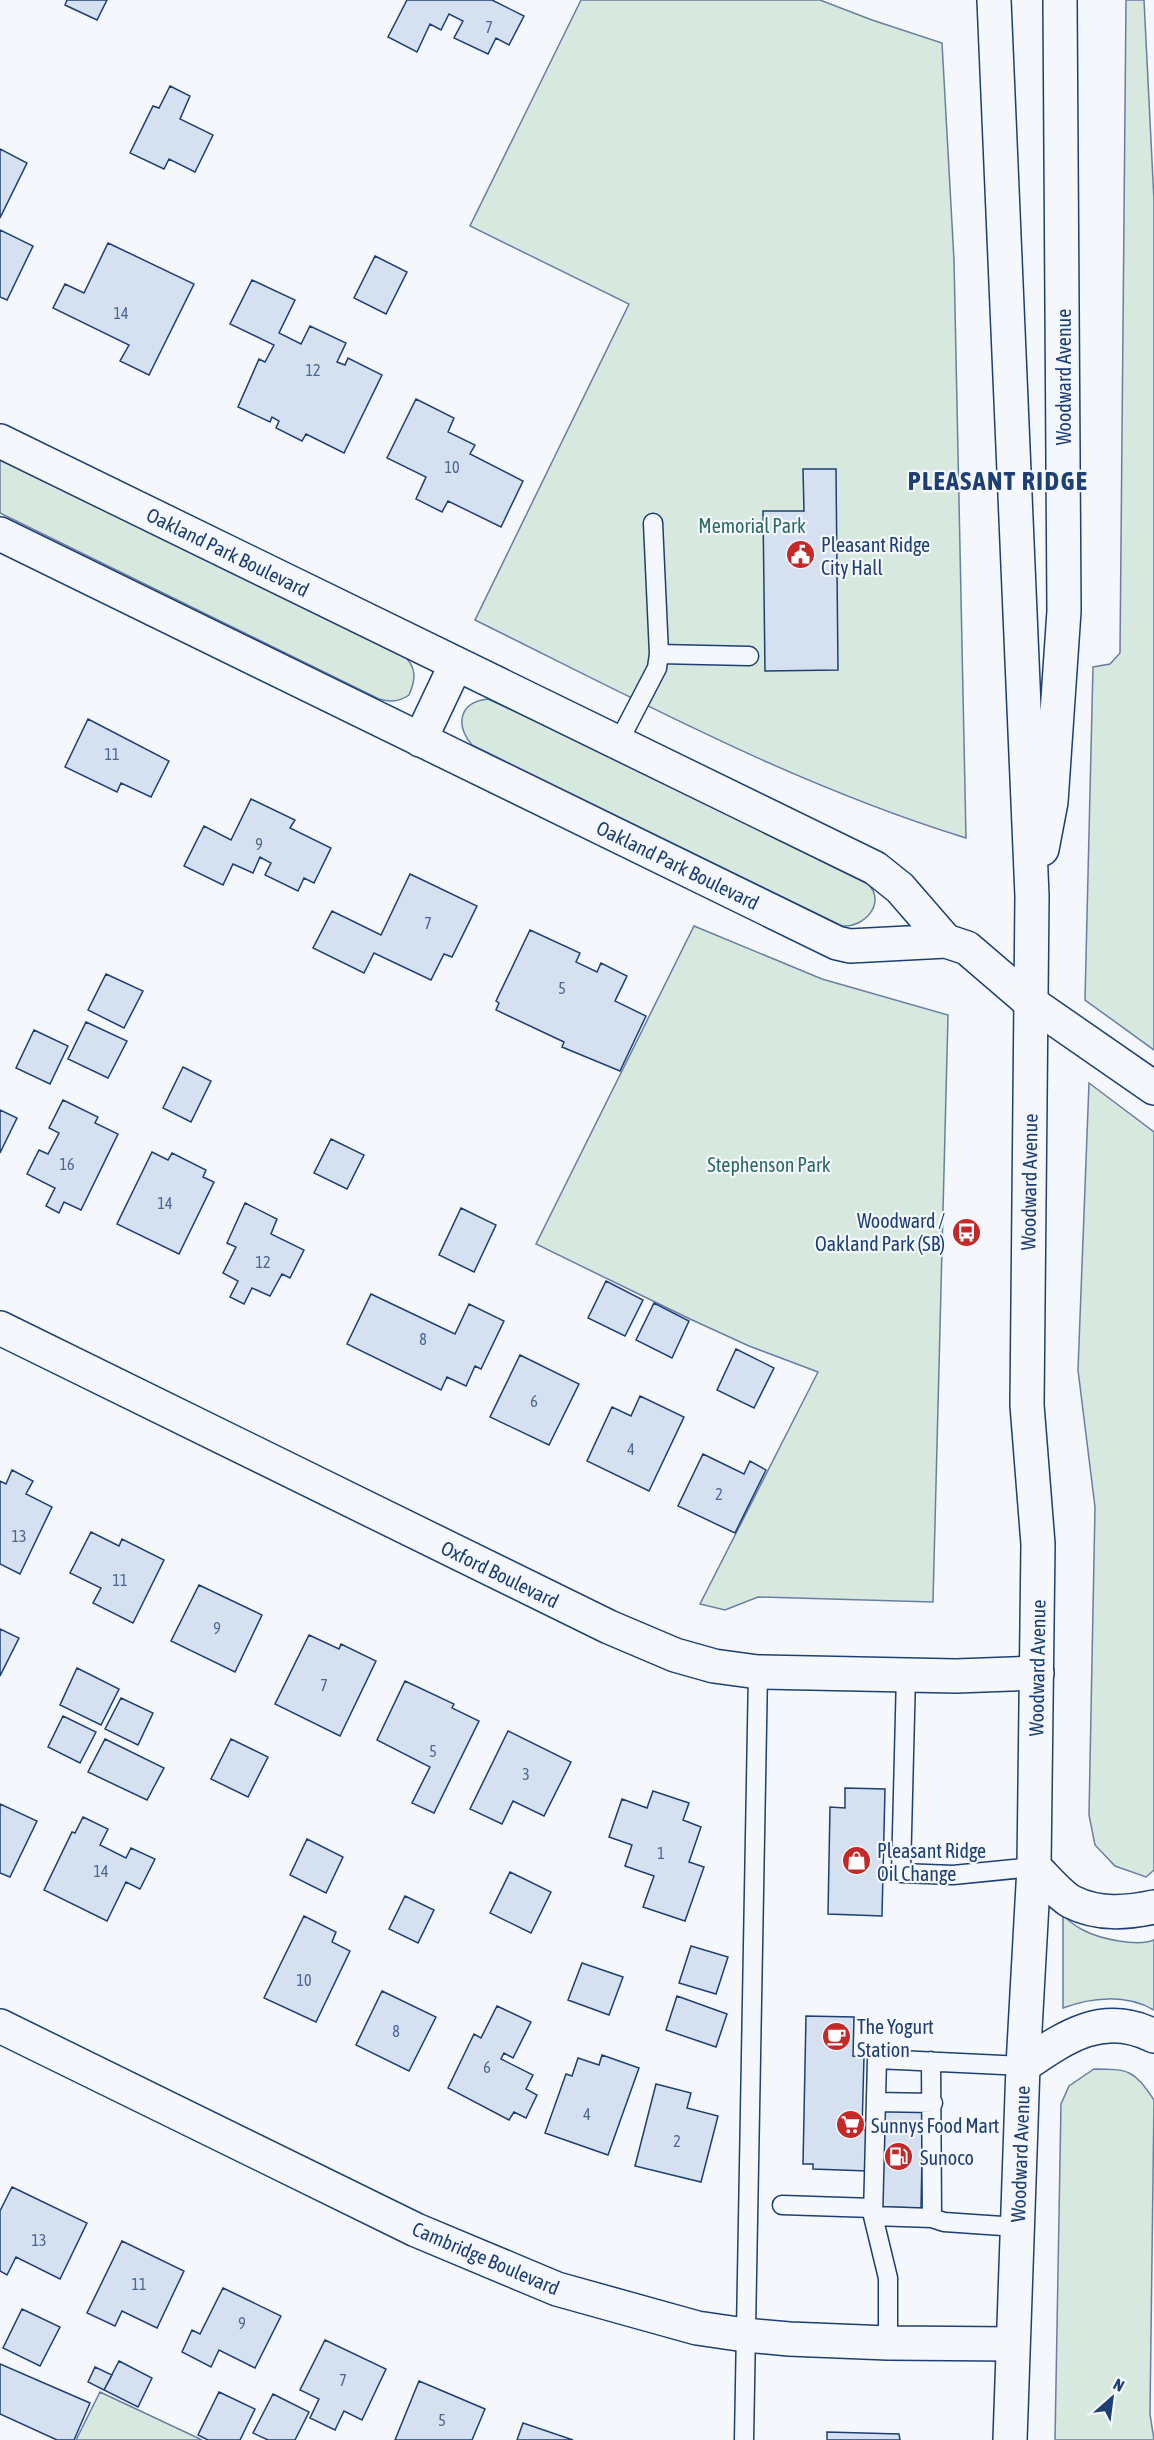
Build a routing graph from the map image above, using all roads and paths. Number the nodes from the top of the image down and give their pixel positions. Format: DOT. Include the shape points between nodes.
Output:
graph roads {
  1 [pos="994,0"];
  2 [pos="1060,0"];
  3 [pos="0,441"];
  4 [pos="653,523"];
  5 [pos="0,534"];
  6 [pos="659,654"];
  7 [pos="749,656"];
  8 [pos="456,664"];
  9 [pos="420,740"];
  10 [pos="618,743"];
  11 [pos="1032,896"];
  12 [pos="946,941"];
  13 [pos="1030,1002"];
  14 [pos="1154,1088"];
  15 [pos="0,1328"];
  16 [pos="758,1672"];
  17 [pos="1037,1673"];
  18 [pos="906,1675"];
  19 [pos="1034,1867"];
  20 [pos="1154,1907"];
  21 [pos="0,2026"];
  22 [pos="1154,2036"];
  23 [pos="931,2061"];
  24 [pos="1023,2066"];
  25 [pos="876,2102"];
  26 [pos="933,2103"];
  27 [pos="782,2205"];
  28 [pos="873,2212"];
  29 [pos="932,2218"];
  30 [pos="1017,2227"];
  31 [pos="745,2335"];
  32 [pos="888,2343"];
  33 [pos="1012,2344"];
  34 [pos="744,2440"];
  35 [pos="1010,2440"];
  1 -- 11 [label="street, Woodward Avenue"];
  2 -- 11 [label="street, Woodward Avenue" via="1064,611 1052,802"];
  3 -- 8 [label="street, Oakland Park Boulevard"];
  4 -- 6 [label="lane"];
  5 -- 9 [label="street, Oakland Park Boulevard"];
  6 -- 7 [label="lane"];
  6 -- 10 [label="lane" via="657,668"];
  8 -- 9 [label="street"];
  8 -- 10 [label="street, Oakland Park Boulevard"];
  9 -- 12 [label="street, Oakland Park Boulevard" via="837,943 850,946"];
  10 -- 12 [label="street, Oakland Park Boulevard" via="874,868 900,888"];
  11 -- 13 [label="street, Woodward Avenue"];
  12 -- 13 [label="street, Oakland Park Boulevard" via="967,948"];
  13 -- 14 [label="street, Oakland Park Boulevard"];
  13 -- 17 [label="street, Woodward Avenue" via="1027,1405 1038,1544"];
  15 -- 16 [label="street, Oxford Boulevard" via="609,1627 675,1656"];
  16 -- 18 [label="street, Oxford Boulevard"];
  16 -- 31 [label="lane"];
  17 -- 18 [label="street, Oxford Boulevard"];
  17 -- 19 [label="street, Woodward Avenue"];
  18 -- 19 [label="lane" via="901,1873 952,1875"];
  19 -- 20 [label="street" via="1070,1902 1102,1911"];
  19 -- 24 [label="street, Woodward Avenue"];
  21 -- 31 [label="street, Cambridge Boulevard" via="416,2230 557,2289 698,2328"];
  22 -- 24 [label="street" via="1140,2029 1108,2025 1079,2031"];
  23 -- 24 [label="lane"];
  23 -- 25 [label="lane" via="877,2059"];
  23 -- 26 [label="lane"];
  24 -- 30 [label="street, Woodward Avenue"];
  25 -- 26 [label="lane"];
  25 -- 28 [label="lane"];
  26 -- 29 [label="lane"];
  27 -- 28 [label="lane"];
  28 -- 29 [label="lane"];
  28 -- 32 [label="lane" via="888,2278"];
  29 -- 30 [label="lane"];
  30 -- 33 [label="street, Woodward Avenue"];
  31 -- 32 [label="street, Cambridge Boulevard"];
  31 -- 34 [label="lane"];
  32 -- 33 [label="street, Cambridge Boulevard"];
  33 -- 35 [label="street, Woodward Avenue"];
}
